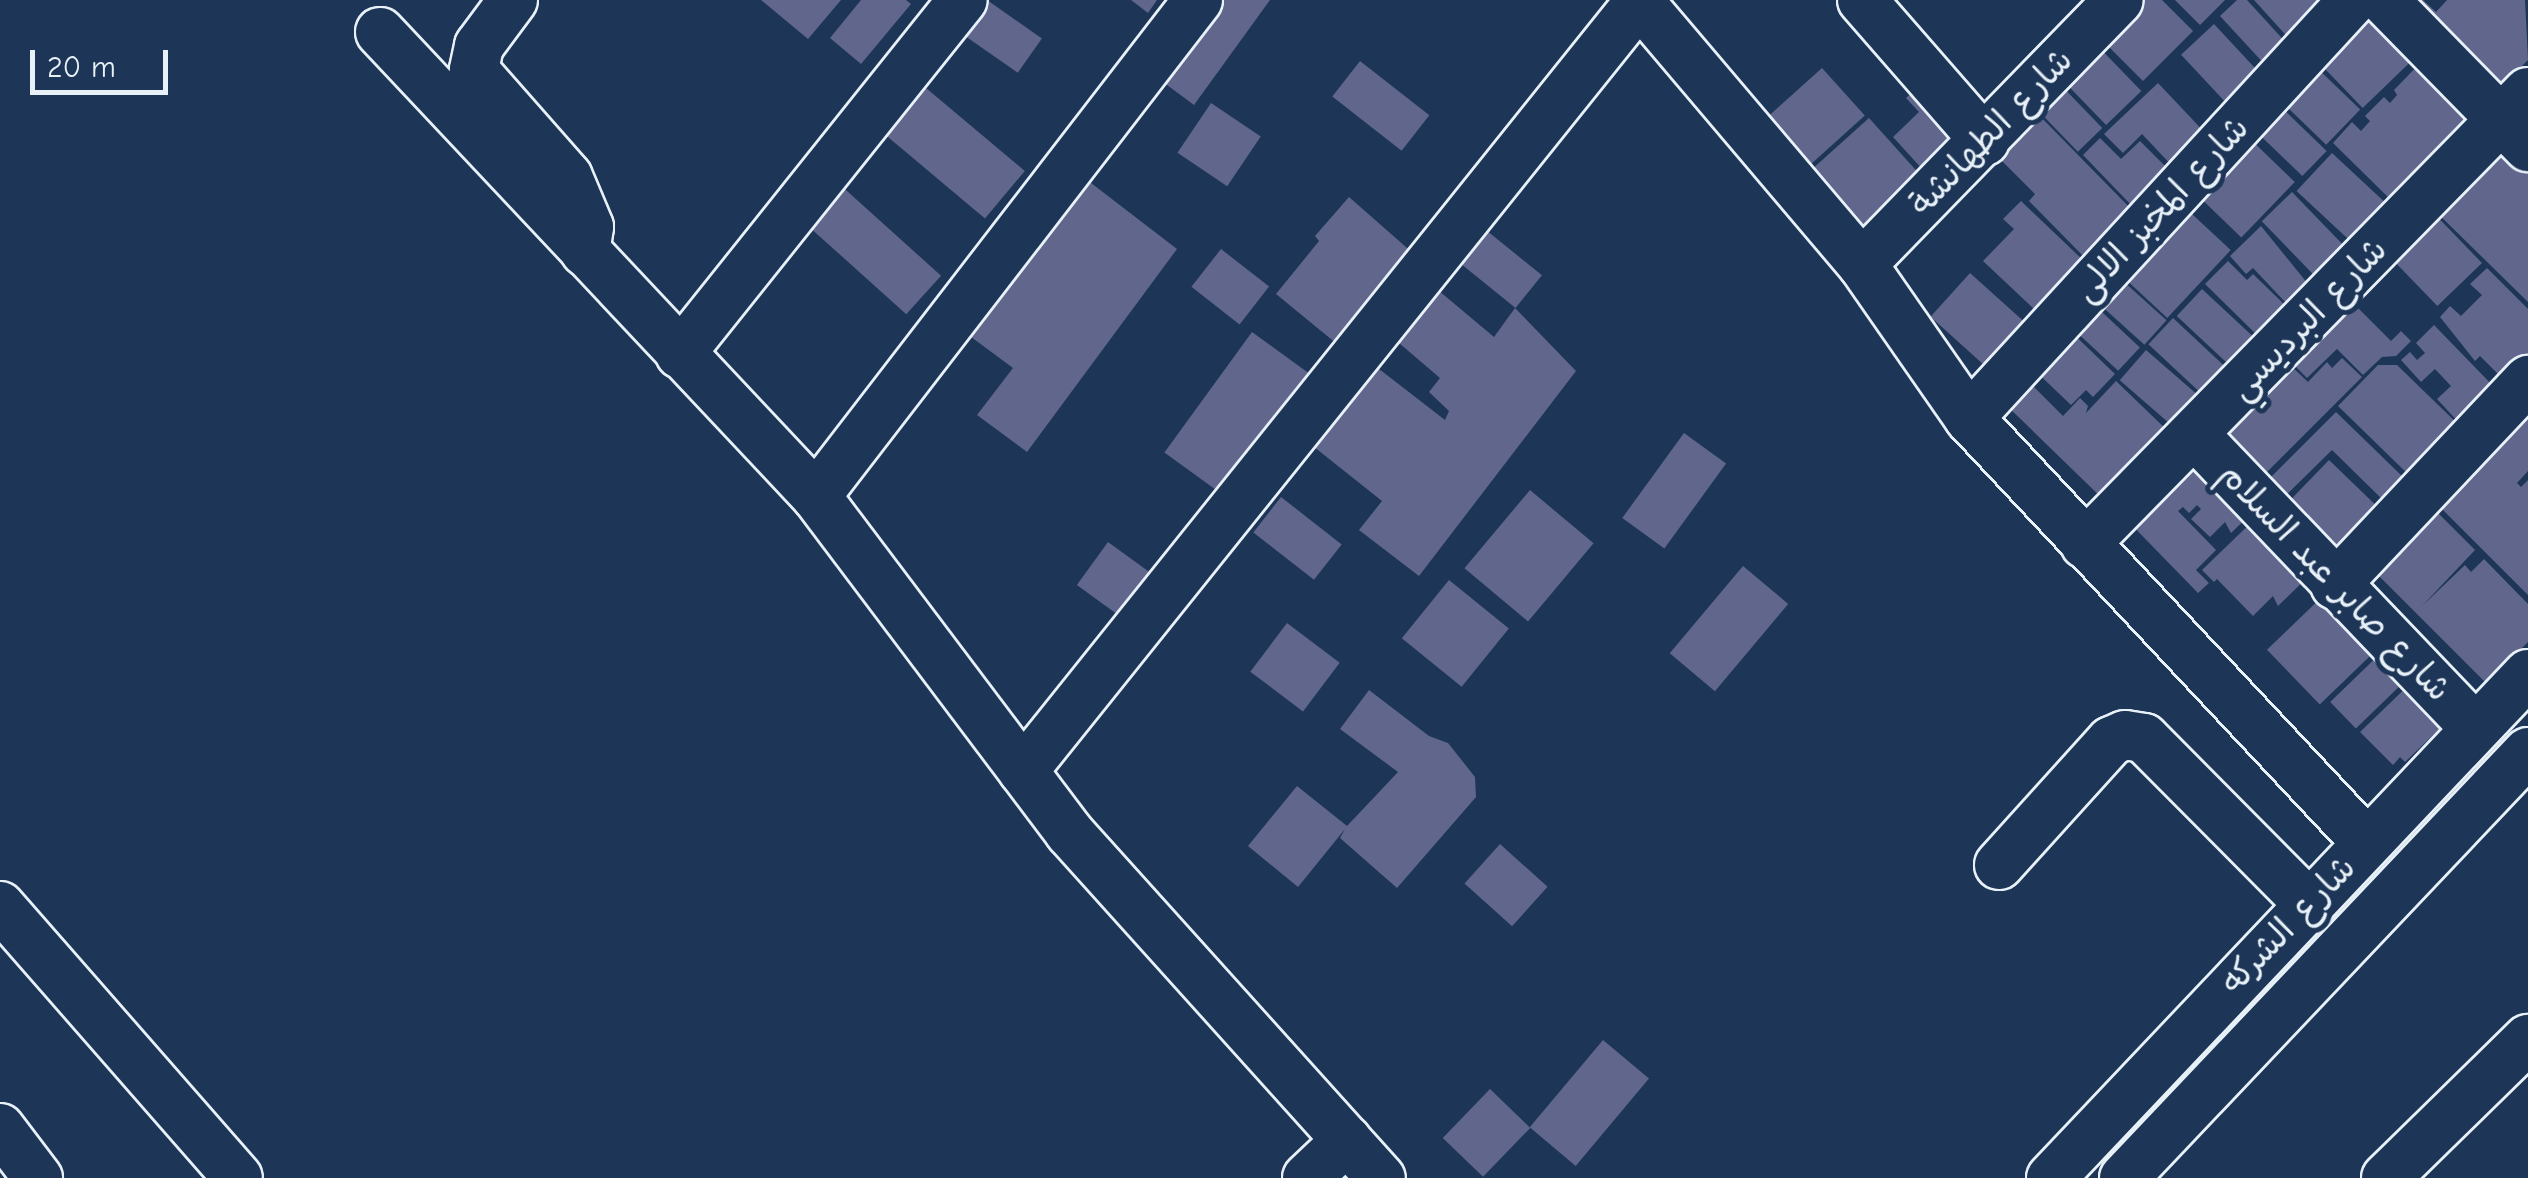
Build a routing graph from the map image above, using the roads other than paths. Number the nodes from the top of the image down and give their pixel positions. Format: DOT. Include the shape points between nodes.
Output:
graph roads {
  1 [pos="514,0"];
  2 [pos="963,0"];
  3 [pos="1198,0"];
  4 [pos="1862,0"];
  5 [pos="2119,0"];
  6 [pos="2354,0"];
  7 [pos="2384,0"];
  8 [pos="1639,1"];
  9 [pos="380,32"];
  10 [pos="2519,120"];
  11 [pos="1985,141"];
  12 [pos="584,252"];
  13 [pos="1862,264"];
  14 [pos="680,354"];
  15 [pos="2528,380"];
  16 [pos="1969,418"];
  17 [pos="2194,435"];
  18 [pos="816,496"];
  19 [pos="2085,544"];
  20 [pos="2336,585"];
  21 [pos="2528,674"];
  22 [pos="2475,728"];
  23 [pos="2528,752"];
  24 [pos="1024,771"];
  25 [pos="2367,842"];
  26 [pos="1998,865"];
  27 [pos="2308,902"];
  28 [pos="0,906"];
  29 [pos="2522,1054"];
  30 [pos="2109,1116"];
  31 [pos="0,1128"];
  32 [pos="1347,1140"];
  33 [pos="2136,1165"];
  34 [pos="38,1178"];
  35 [pos="238,1178"];
  36 [pos="1307,1178"];
  37 [pos="1382,1178"];
  38 [pos="2051,1178"];
  39 [pos="2386,1178"];
  1 -- 12 [label="street" via="479,46 474,70 568,177 589,227"];
  2 -- 14 [label="street"];
  3 -- 18 [label="street"];
  4 -- 11 [label="street"];
  5 -- 11 [label="street, شارع الطهانشة"];
  6 -- 16 [label="street, شارع المخبز الالى"];
  7 -- 10 [label="street"];
  8 -- 13 [label="street"];
  8 -- 24 [label="street"];
  9 -- 12 [label="street"];
  10 -- 17 [label="street, شارع البرديسي"];
  11 -- 13 [label="street, شارع الطهانشة"];
  12 -- 14 [label="street"];
  13 -- 16 [label="street"];
  14 -- 18 [label="street"];
  15 -- 20 [label="street"];
  16 -- 19 [label="street"];
  17 -- 19 [label="street, شارع البرديسي"];
  17 -- 20 [label="street, شارع صابر عبد السلام"];
  18 -- 24 [label="street"];
  19 -- 25 [label="street"];
  20 -- 22 [label="street, شارع صابر عبد السلام"];
  21 -- 22 [label="street, شارع الشركه"];
  22 -- 25 [label="street, شارع الشركه"];
  23 -- 33 [label="street, شارع الشركه"];
  24 -- 32 [label="street" via="1070,832"];
  25 -- 27 [label="street, شارع الشركه"];
  26 -- 27 [label="street" via="2111,740 2144,738"];
  27 -- 30 [label="street, شارع الشركه"];
  28 -- 35 [label="street"];
  29 -- 39 [label="street"];
  30 -- 33 [label="street"];
  30 -- 38 [label="street, شارع الشركه"];
  31 -- 34 [label="street"];
  32 -- 36 [label="street"];
  32 -- 37 [label="street"];
}
